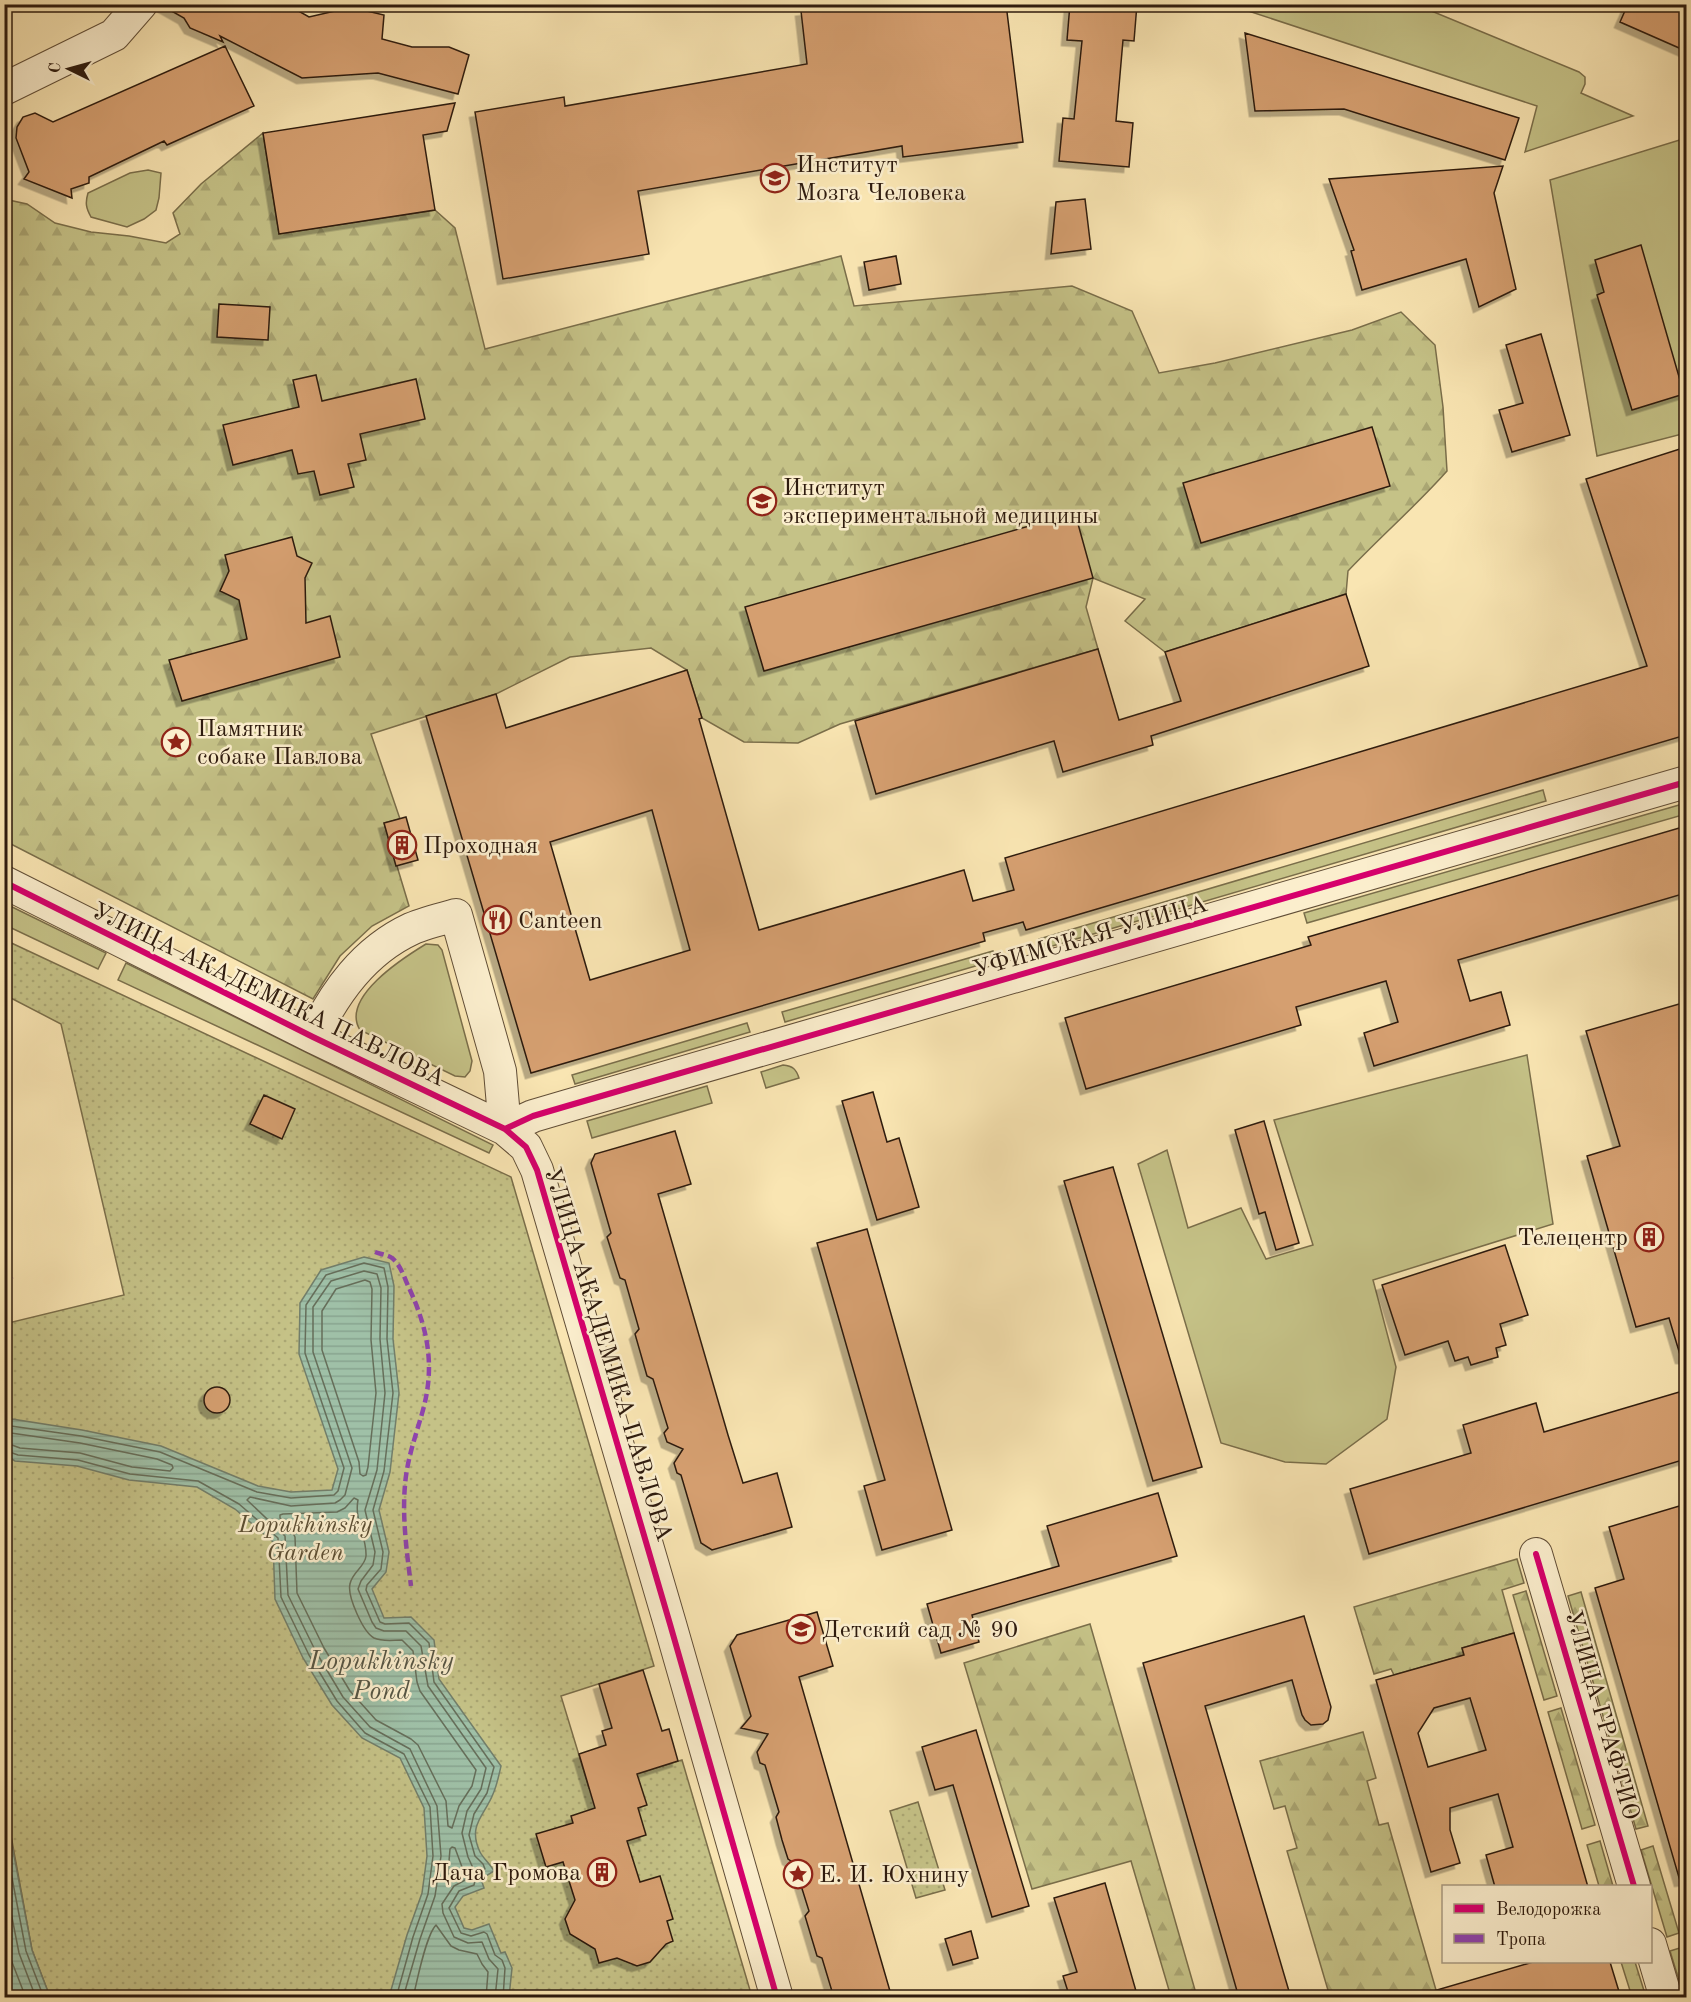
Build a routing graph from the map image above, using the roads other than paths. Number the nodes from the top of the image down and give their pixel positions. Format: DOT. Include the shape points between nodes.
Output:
graph roads {
  1 [pos="141,4"];
  2 [pos="4,89"];
  3 [pos="1686,782"];
  4 [pos="4,882"];
  5 [pos="313,1037"];
  6 [pos="505,1129"];
  7 [pos="1536,1554"];
  8 [pos="1633,1885"];
  9 [pos="1652,1951"];
  10 [pos="777,1998"];
  11 [pos="1666,1998"];
  1 -- 2 [label="street" via="114,35"];
  3 -- 6 [label="street, УФИМСКАЯ УЛИЦА" via="567,1106"];
  4 -- 5 [label="street, УЛИЦА АКАДЕМИКА ПАВЛОВА"];
  5 -- 6 [label="street, УЛИЦА АКАДЕМИКА ПАВЛОВА"];
  5 -- 6 [label="street" via="337,993 382,946 411,929 456,915 500,1071"];
  6 -- 10 [label="street, УЛИЦА АКАДЕМИКА ПАВЛОВА" via="526,1147 537,1170"];
  7 -- 8 [label="street, УЛИЦА ГРАФТИО"];
  9 -- 11 [label="street"];
}
